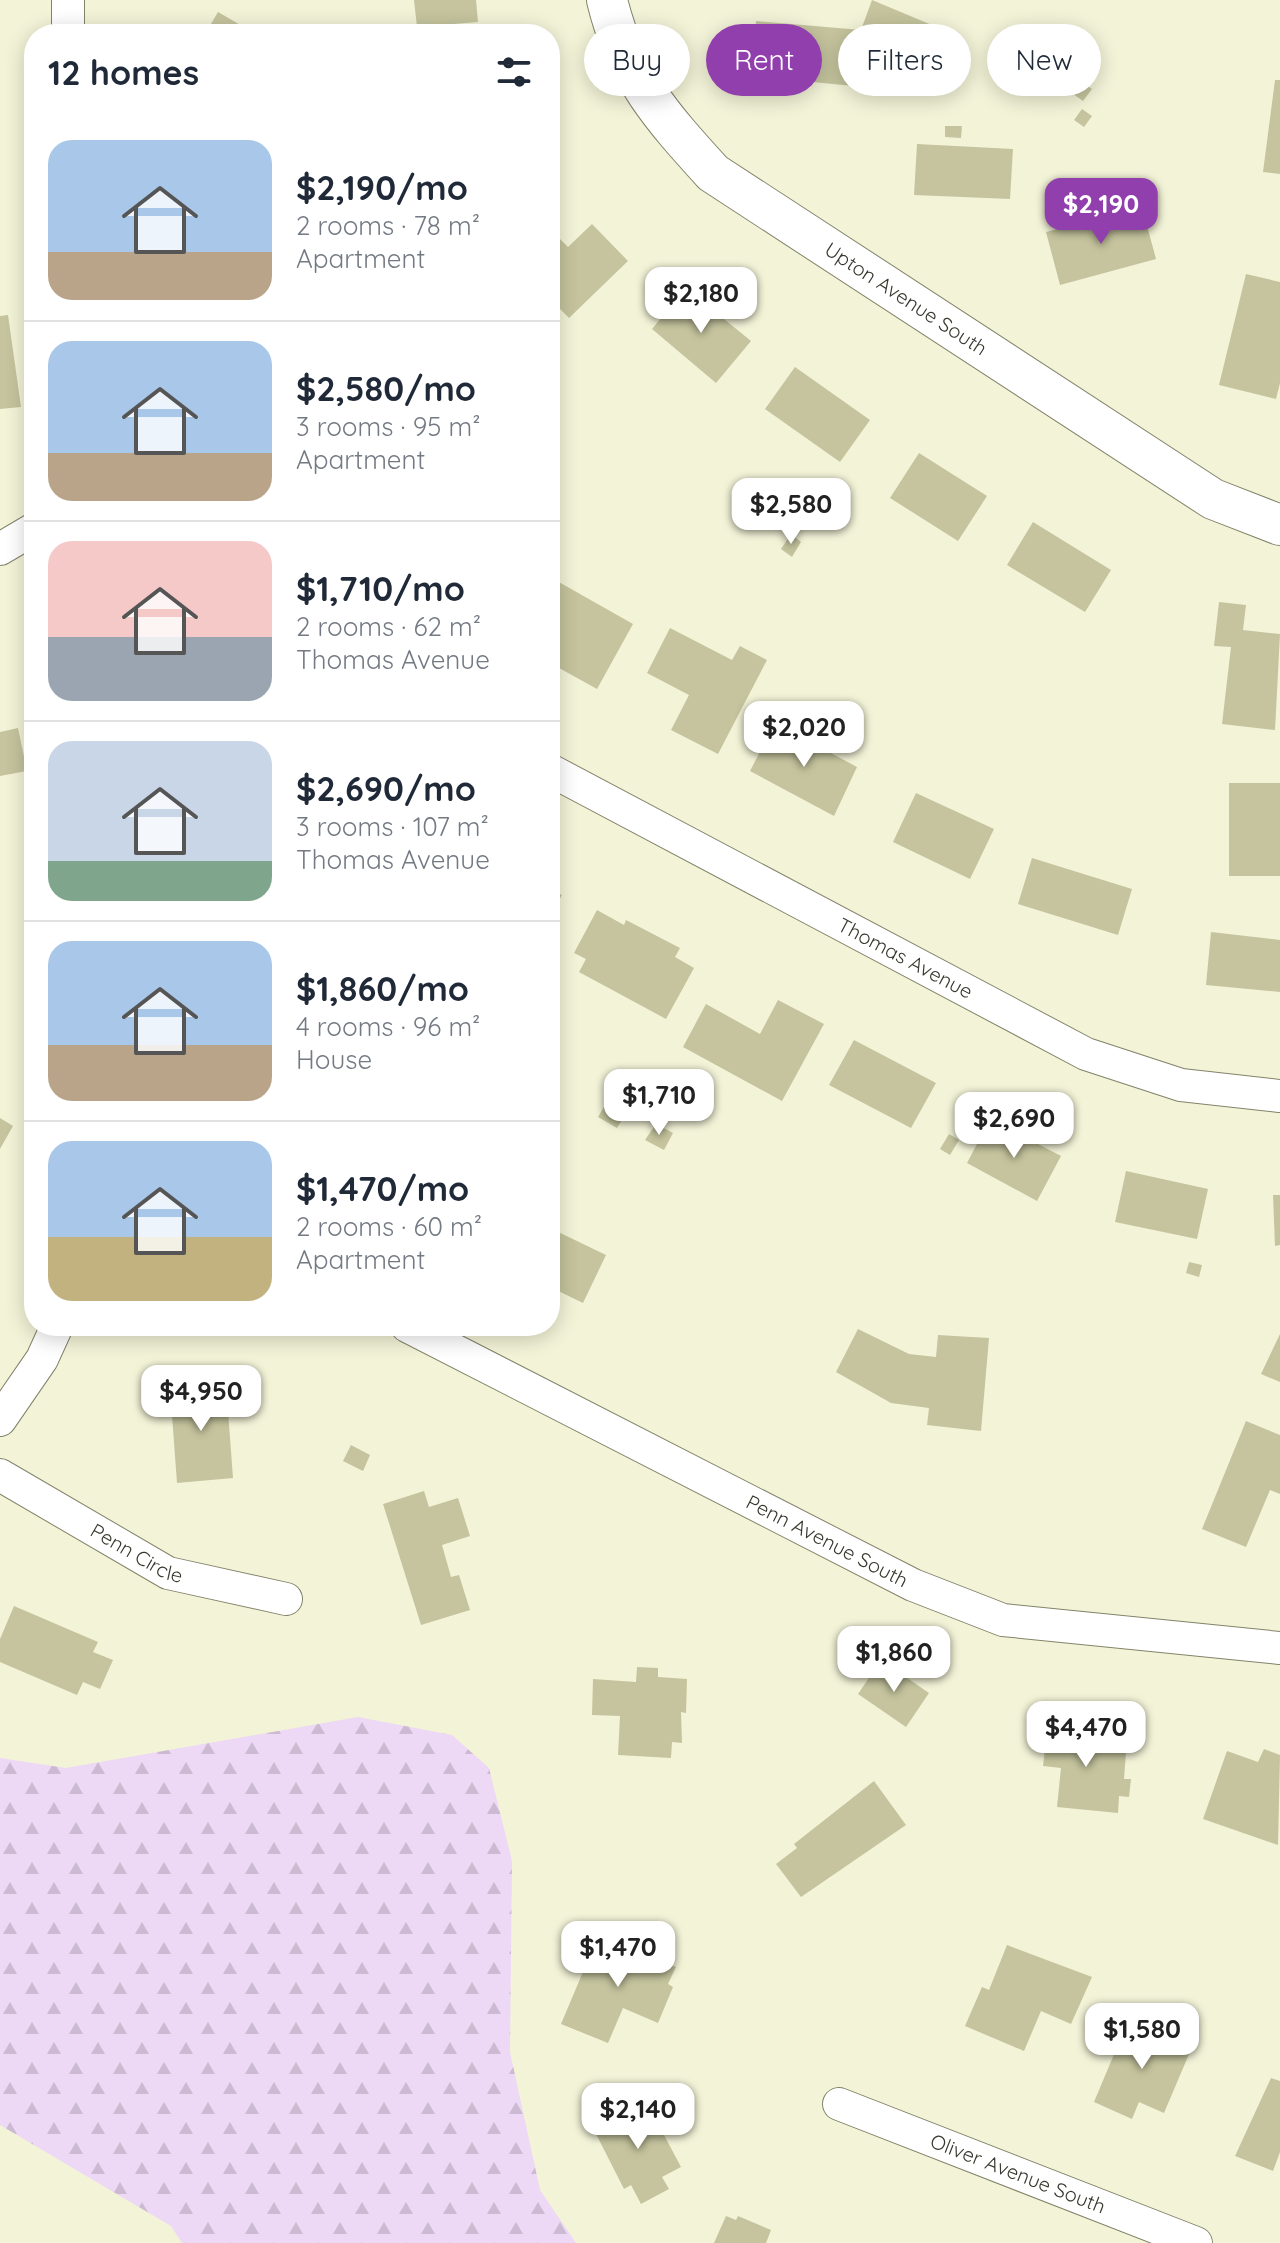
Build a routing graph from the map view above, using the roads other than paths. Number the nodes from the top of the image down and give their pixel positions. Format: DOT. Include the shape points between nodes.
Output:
graph roads {
  1 [pos="68,0"];
  2 [pos="607,0"];
  3 [pos="68,24"];
  4 [pos="1280,525"];
  5 [pos="24,535"];
  6 [pos="0,549"];
  7 [pos="560,775"];
  8 [pos="1280,1096"];
  9 [pos="52,1336"];
  10 [pos="427,1336"];
  11 [pos="0,1420"];
  12 [pos="0,1475"];
  13 [pos="286,1599"];
  14 [pos="1280,1648"];
  15 [pos="839,2104"];
  16 [pos="1196,2243"];
  1 -- 3 [label="street"];
  2 -- 4 [label="street, Upton Avenue South" via="617,41 659,113 713,173 1213,499"];
  5 -- 6 [label="street"];
  7 -- 8 [label="street, Thomas Avenue" via="1086,1054 1181,1085"];
  9 -- 11 [label="street"];
  10 -- 14 [label="street, Penn Avenue South" via="913,1585 1003,1620"];
  12 -- 13 [label="street, Penn Circle" via="168,1573"];
  15 -- 16 [label="street, Oliver Avenue South"];
}
